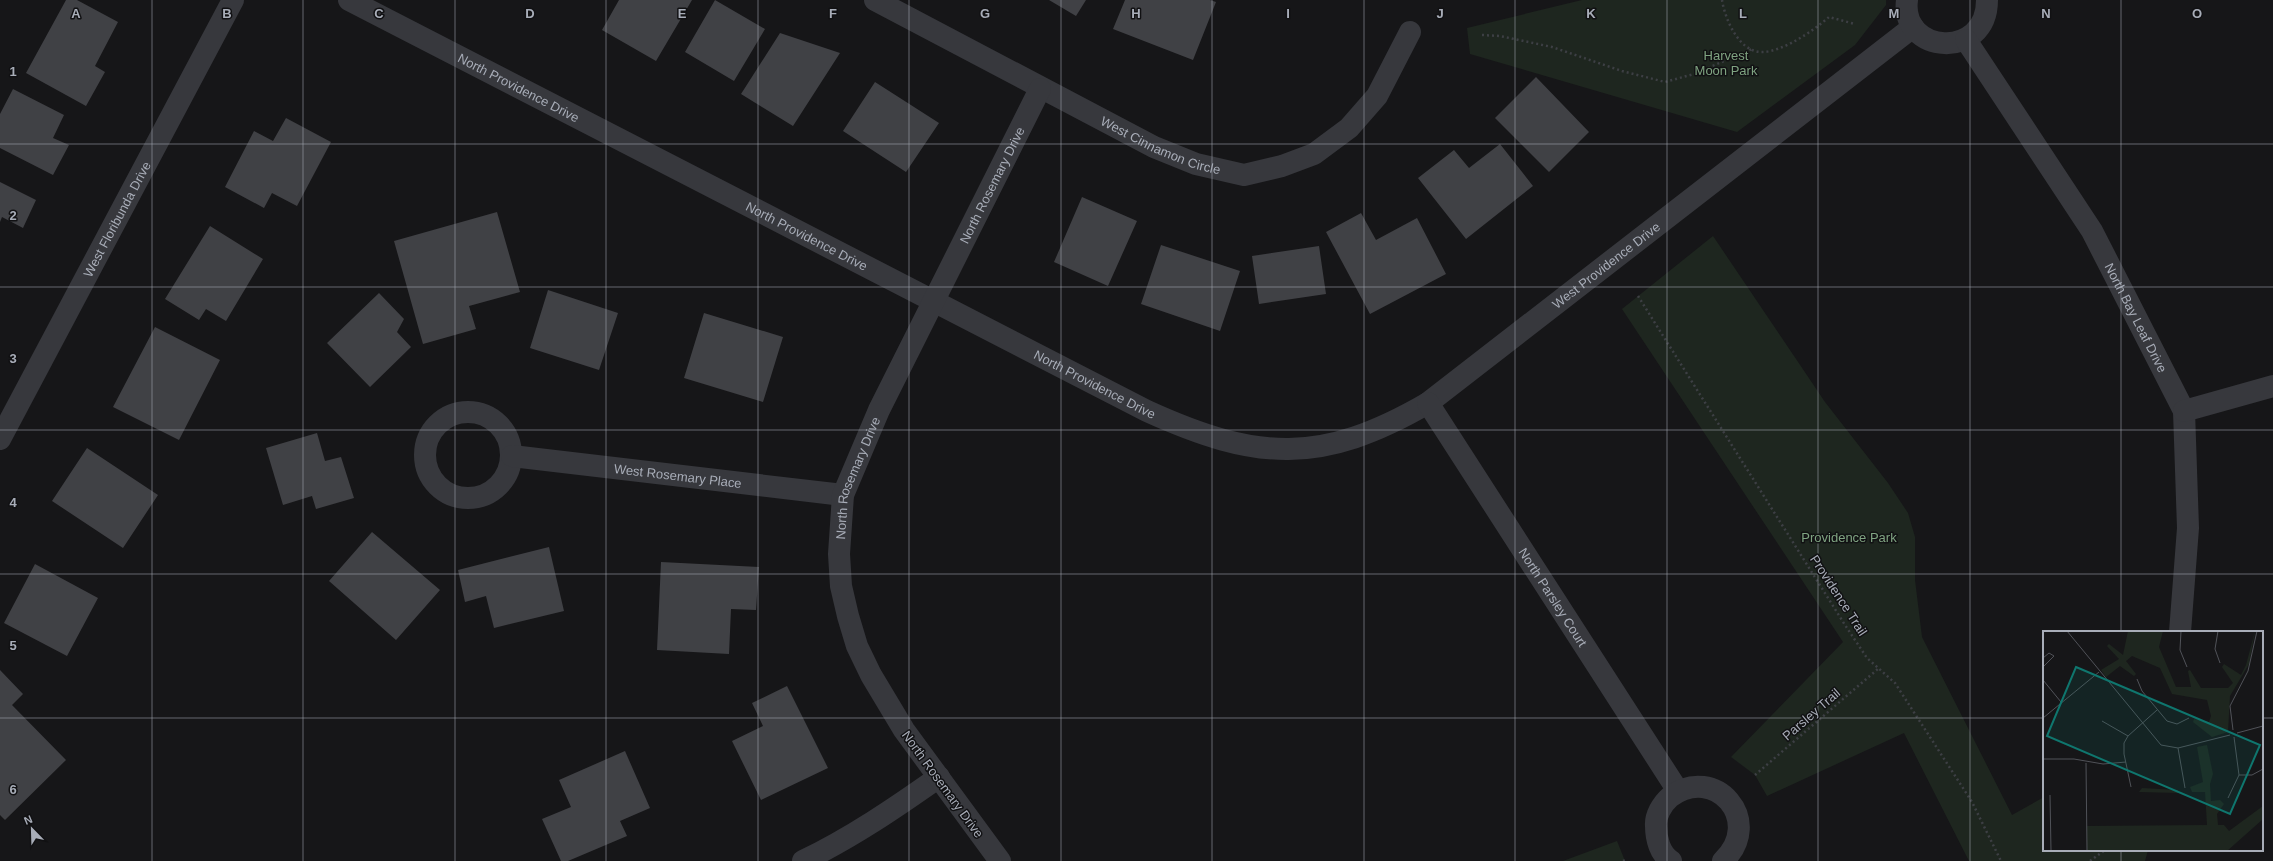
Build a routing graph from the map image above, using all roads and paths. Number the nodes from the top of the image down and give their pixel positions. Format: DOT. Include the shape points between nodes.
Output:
graph roads {
  1 [pos="232,0"];
  2 [pos="349,0"];
  3 [pos="875,0"];
  4 [pos="1722,0"];
  5 [pos="1907,0"];
  6 [pos="1987,0"];
  7 [pos="1856,24"];
  8 [pos="1914,27"];
  9 [pos="1410,32"];
  10 [pos="1482,35"];
  11 [pos="1966,40"];
  12 [pos="1752,49"];
  13 [pos="1040,89"];
  14 [pos="1638,296"];
  15 [pos="934,302"];
  16 [pos="2273,386"];
  17 [pos="1428,403"];
  18 [pos="2184,411"];
  19 [pos="0,439"];
  20 [pos="1274,450"];
  21 [pos="512,456"];
  22 [pos="843,495"];
  23 [pos="2180,631"];
  24 [pos="1879,668"];
  25 [pos="1755,776"];
  26 [pos="939,777"];
  27 [pos="1678,791"];
  28 [pos="2104,851"];
  29 [pos="803,861"];
  30 [pos="1000,861"];
  31 [pos="1671,861"];
  32 [pos="1723,861"];
  33 [pos="2001,861"];
  34 [pos="2090,861"];
  1 -- 19 [label="street, West Floribunda Drive"];
  2 -- 15 [label="street, North Providence Drive"];
  3 -- 13 [label="street, West Cinnamon Circle"];
  4 -- 12 [label="path" via="1733,32"];
  5 -- 8 [label="street" via="1908,15"];
  6 -- 11 [label="street" via="1983,22"];
  7 -- 12 [label="path" via="1828,18 1808,34 1773,50 1762,52"];
  8 -- 11 [label="street" via="1932,41 1943,44"];
  8 -- 17 [label="street, West Providence Drive"];
  9 -- 13 [label="street, West Cinnamon Circle" via="1376,96 1349,128 1314,154 1282,166 1244,175 1196,164 1154,147"];
  10 -- 12 [label="path" via="1500,36 1552,47 1622,71 1665,82 1694,74"];
  11 -- 18 [label="street, North Bay Leaf Drive" via="2092,231"];
  13 -- 15 [label="street, North Rosemary Drive"];
  14 -- 24 [label="path, Providence Trail" via="1845,625 1868,658"];
  15 -- 20 [label="street, North Providence Drive" via="1146,411 1189,430 1234,444"];
  15 -- 22 [label="street, North Rosemary Drive" via="879,410"];
  16 -- 18 [label="street"];
  17 -- 20 [label="street, West Providence Drive" via="1394,422 1339,443 1307,449"];
  17 -- 27 [label="street, North Parsley Court"];
  18 -- 23 [label="street, North Bay Leaf Drive" via="2188,528"];
  21 -- 22 [label="street, West Rosemary Place"];
  22 -- 26 [label="street, North Rosemary Drive" via="839,554 841,586 857,646 886,703"];
  24 -- 25 [label="path, Parsley Trail"];
  24 -- 33 [label="path, Providence Trail" via="1895,683 1972,802"];
  26 -- 29 [label="street" via="886,814"];
  26 -- 30 [label="street, North Rosemary Drive"];
  27 -- 31 [label="street" via="1659,810 1656,823 1660,849"];
  27 -- 32 [label="street" via="1690,787 1704,787 1718,791 1729,800 1737,812 1740,826 1738,841"];
  28 -- 34 [label="path"];
}
